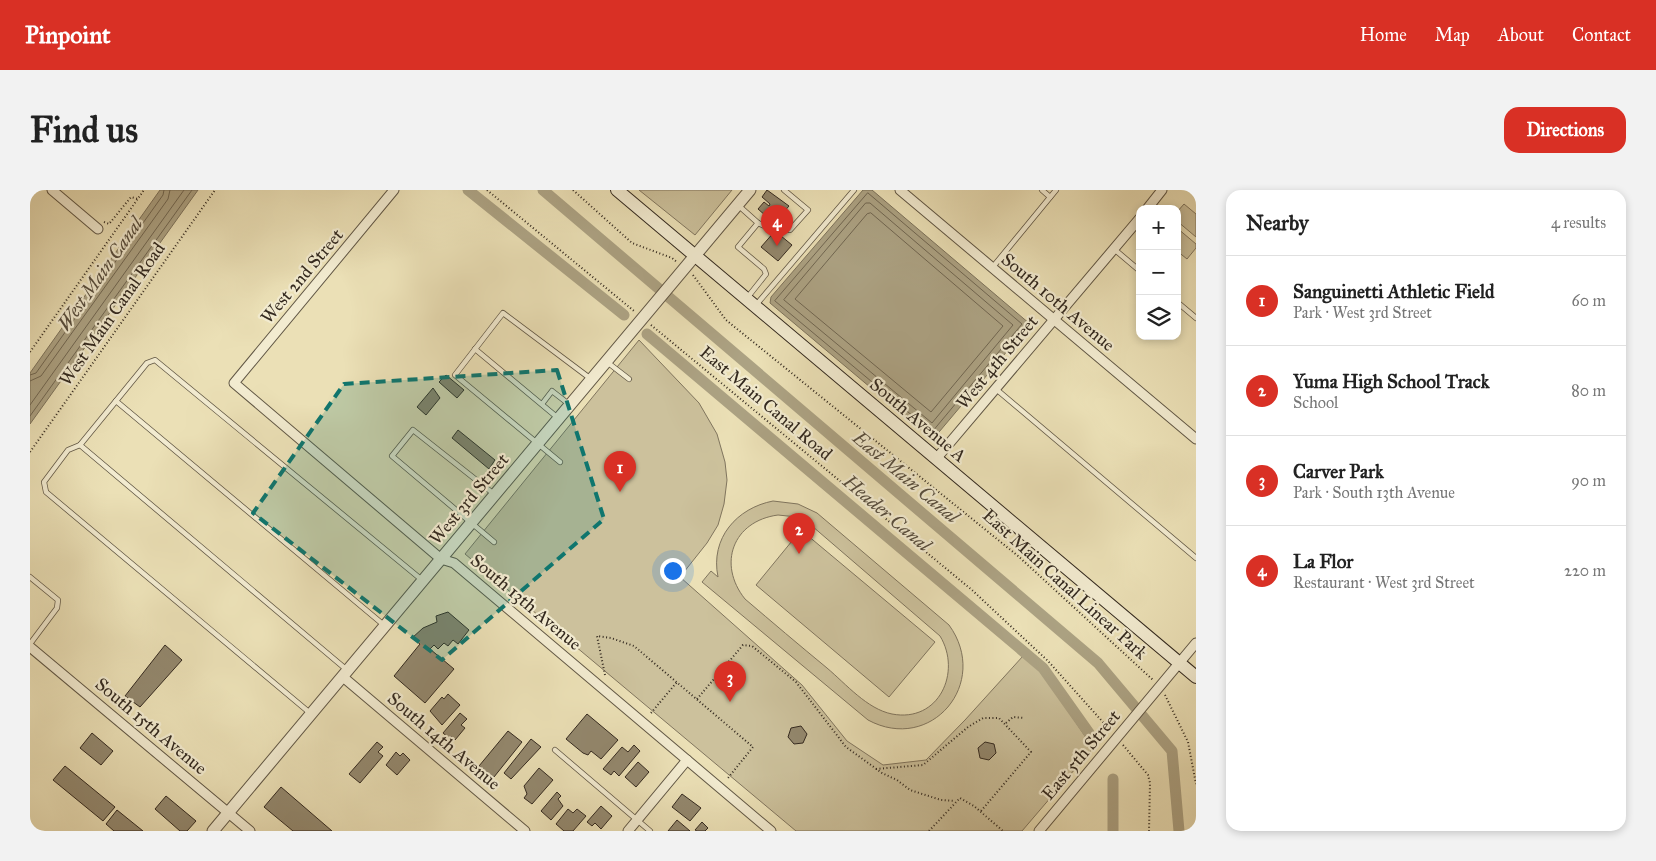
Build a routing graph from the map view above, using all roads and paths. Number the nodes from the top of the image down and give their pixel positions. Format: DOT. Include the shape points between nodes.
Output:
graph roads {
  1 [pos="52,190"];
  2 [pos="144,190"];
  3 [pos="215,190"];
  4 [pos="394,190"];
  5 [pos="487,190"];
  6 [pos="573,190"];
  7 [pos="617,190"];
  8 [pos="784,190"];
  9 [pos="854,190"];
  10 [pos="900,190"];
  11 [pos="1042,190"];
  12 [pos="1056,190"];
  13 [pos="1162,190"];
  14 [pos="749,191"];
  15 [pos="1050,197"];
  16 [pos="138,199"];
  17 [pos="1150,205"];
  18 [pos="738,206"];
  19 [pos="758,223"];
  20 [pos="1136,223"];
  21 [pos="101,225"];
  22 [pos="1114,249"];
  23 [pos="696,256"];
  24 [pos="992,268"];
  25 [pos="1136,268"];
  26 [pos="681,272"];
  27 [pos="751,303"];
  28 [pos="1181,305"];
  29 [pos="646,315"];
  30 [pos="1196,318"];
  31 [pos="1053,320"];
  32 [pos="30,344"];
  33 [pos="35,345"];
  34 [pos="475,350"];
  35 [pos="30,352"];
  36 [pos="607,362"];
  37 [pos="592,380"];
  38 [pos="629,380"];
  39 [pos="234,383"];
  40 [pos="995,388"];
  41 [pos="116,401"];
  42 [pos="542,404"];
  43 [pos="571,405"];
  44 [pos="559,419"];
  45 [pos="1196,439"];
  46 [pos="538,444"];
  47 [pos="80,445"];
  48 [pos="30,452"];
  49 [pos="936,459"];
  50 [pos="560,462"];
  51 [pos="495,495"];
  52 [pos="472,523"];
  53 [pos="494,542"];
  54 [pos="1196,558"];
  55 [pos="441,559"];
  56 [pos="30,577"];
  57 [pos="423,581"];
  58 [pos="385,626"];
  59 [pos="1196,643"];
  60 [pos="30,645"];
  61 [pos="1180,663"];
  62 [pos="345,674"];
  63 [pos="605,674"];
  64 [pos="1196,677"];
  65 [pos="677,682"];
  66 [pos="1160,686"];
  67 [pos="697,699"];
  68 [pos="651,713"];
  69 [pos="311,714"];
  70 [pos="1024,718"];
  71 [pos="1006,724"];
  72 [pos="1118,738"];
  73 [pos="556,750"];
  74 [pos="687,760"];
  75 [pos="876,769"];
  76 [pos="728,778"];
  77 [pos="1196,784"];
  78 [pos="955,800"];
  79 [pos="981,811"];
  80 [pos="229,813"];
  81 [pos="637,820"];
  82 [pos="214,831"];
  83 [pos="250,831"];
  84 [pos="526,831"];
  85 [pos="628,831"];
  86 [pos="650,831"];
  87 [pos="771,831"];
  88 [pos="930,831"];
  89 [pos="1003,831"];
  90 [pos="1039,831"];
  91 [pos="1149,831"];
  1 -- 21 [label="street"];
  2 -- 16 [label="path"];
  3 -- 48 [label="path, West Main Canal Road"];
  4 -- 39 [label="street, West 2nd Street"];
  5 -- 29 [label="path, East Main Canal Road"];
  6 -- 26 [label="path, East Main Canal Linear Park" via="632,243 672,258"];
  7 -- 23 [label="main road, South Avenue A"];
  8 -- 19 [label="lane" via="808,210 790,230 769,228"];
  9 -- 27 [label="lane"];
  10 -- 24 [label="street, South 10th Avenue"];
  11 -- 15 [label="lane"];
  12 -- 15 [label="lane"];
  13 -- 17 [label="street"];
  14 -- 18 [label="street, West 3rd Street"];
  15 -- 24 [label="lane"];
  16 -- 21 [label="path" via="131,197 109,224"];
  16 -- 33 [label="path"];
  18 -- 19 [label="lane"];
  18 -- 23 [label="street, West 3rd Street"];
  19 -- 27 [label="lane" via="738,247 766,274"];
  20 -- 22 [label="street, West 4th Street"];
  22 -- 25 [label="lane"];
  22 -- 31 [label="street, West 4th Street"];
  23 -- 26 [label="street, West 3rd Street"];
  23 -- 27 [label="main road, South Avenue A"];
  24 -- 31 [label="street, South 10th Avenue"];
  26 -- 29 [label="street, West 3rd Street"];
  26 -- 66 [label="path, East Main Canal Linear Park" via="698,279 726,320 1018,556"];
  27 -- 49 [label="main road, South Avenue A"];
  28 -- 30 [label="lane"];
  29 -- 36 [label="street, West 3rd Street"];
  29 -- 72 [label="path, East Main Canal Road" via="972,590 1048,661"];
  31 -- 40 [label="street, West 4th Street"];
  31 -- 45 [label="street, South 10th Avenue"];
  32 -- 33 [label="path"];
  33 -- 35 [label="path"];
  34 -- 37 [label="lane" via="503,313"];
  34 -- 42 [label="lane"];
  34 -- 46 [label="lane" via="455,375"];
  36 -- 37 [label="street, West 3rd Street"];
  36 -- 38 [label="lane"];
  37 -- 43 [label="street, West 3rd Street"];
  39 -- 55 [label="street, South 13th Avenue"];
  40 -- 49 [label="street, West 4th Street"];
  40 -- 54 [label="lane"];
  41 -- 47 [label="lane"];
  41 -- 57 [label="lane" via="147,363 155,360"];
  41 -- 58 [label="lane"];
  42 -- 43 [label="lane" via="552,391"];
  42 -- 44 [label="lane"];
  43 -- 44 [label="street, West 3rd Street"];
  44 -- 46 [label="street, West 3rd Street"];
  46 -- 50 [label="lane"];
  46 -- 51 [label="street, West 3rd Street"];
  47 -- 62 [label="lane"];
  47 -- 69 [label="lane" via="68,450 44,482 46,492"];
  49 -- 61 [label="main road, South Avenue A"];
  51 -- 52 [label="street, West 3rd Street"];
  51 -- 52 [label="lane" via="413,430 392,456"];
  52 -- 53 [label="lane"];
  52 -- 55 [label="street, West 3rd Street"];
  55 -- 57 [label="street, West 3rd Street"];
  55 -- 74 [label="street, South 13th Avenue" via="454,563"];
  56 -- 60 [label="lane" via="58,600 57,608"];
  57 -- 58 [label="street, West 3rd Street"];
  58 -- 62 [label="street, West 3rd Street"];
  59 -- 61 [label="street, East 5th Street"];
  60 -- 80 [label="street, South 15th Avenue"];
  61 -- 64 [label="main road, South Avenue A"];
  61 -- 66 [label="street, East 5th Street"];
  62 -- 69 [label="street, West 3rd Street"];
  62 -- 84 [label="street, South 14th Avenue"];
  63 -- 65 [label="path" via="597,636 634,646"];
  65 -- 67 [label="path"];
  65 -- 68 [label="path"];
  66 -- 72 [label="street, East 5th Street"];
  66 -- 77 [label="path, East Main Canal Linear Park" via="1188,742"];
  67 -- 75 [label="path" via="743,646 752,646 796,682 846,747"];
  67 -- 76 [label="path" via="753,747"];
  69 -- 80 [label="street, West 3rd Street"];
  70 -- 71 [label="path" via="1017,716"];
  71 -- 75 [label="path" via="999,718 983,718 923,765"];
  71 -- 79 [label="path" via="1031,752"];
  72 -- 90 [label="street, East 5th Street"];
  72 -- 91 [label="path, East Main Canal Road" via="1148,775"];
  73 -- 81 [label="lane"];
  74 -- 81 [label="street"];
  74 -- 87 [label="street, South 13th Avenue"];
  75 -- 78 [label="path" via="910,790 941,800"];
  78 -- 79 [label="path" via="960,798"];
  78 -- 88 [label="path"];
  79 -- 89 [label="path"];
  80 -- 82 [label="street, West 3rd Street"];
  80 -- 83 [label="street, South 15th Avenue"];
  81 -- 85 [label="street"];
  81 -- 86 [label="lane"];
}
